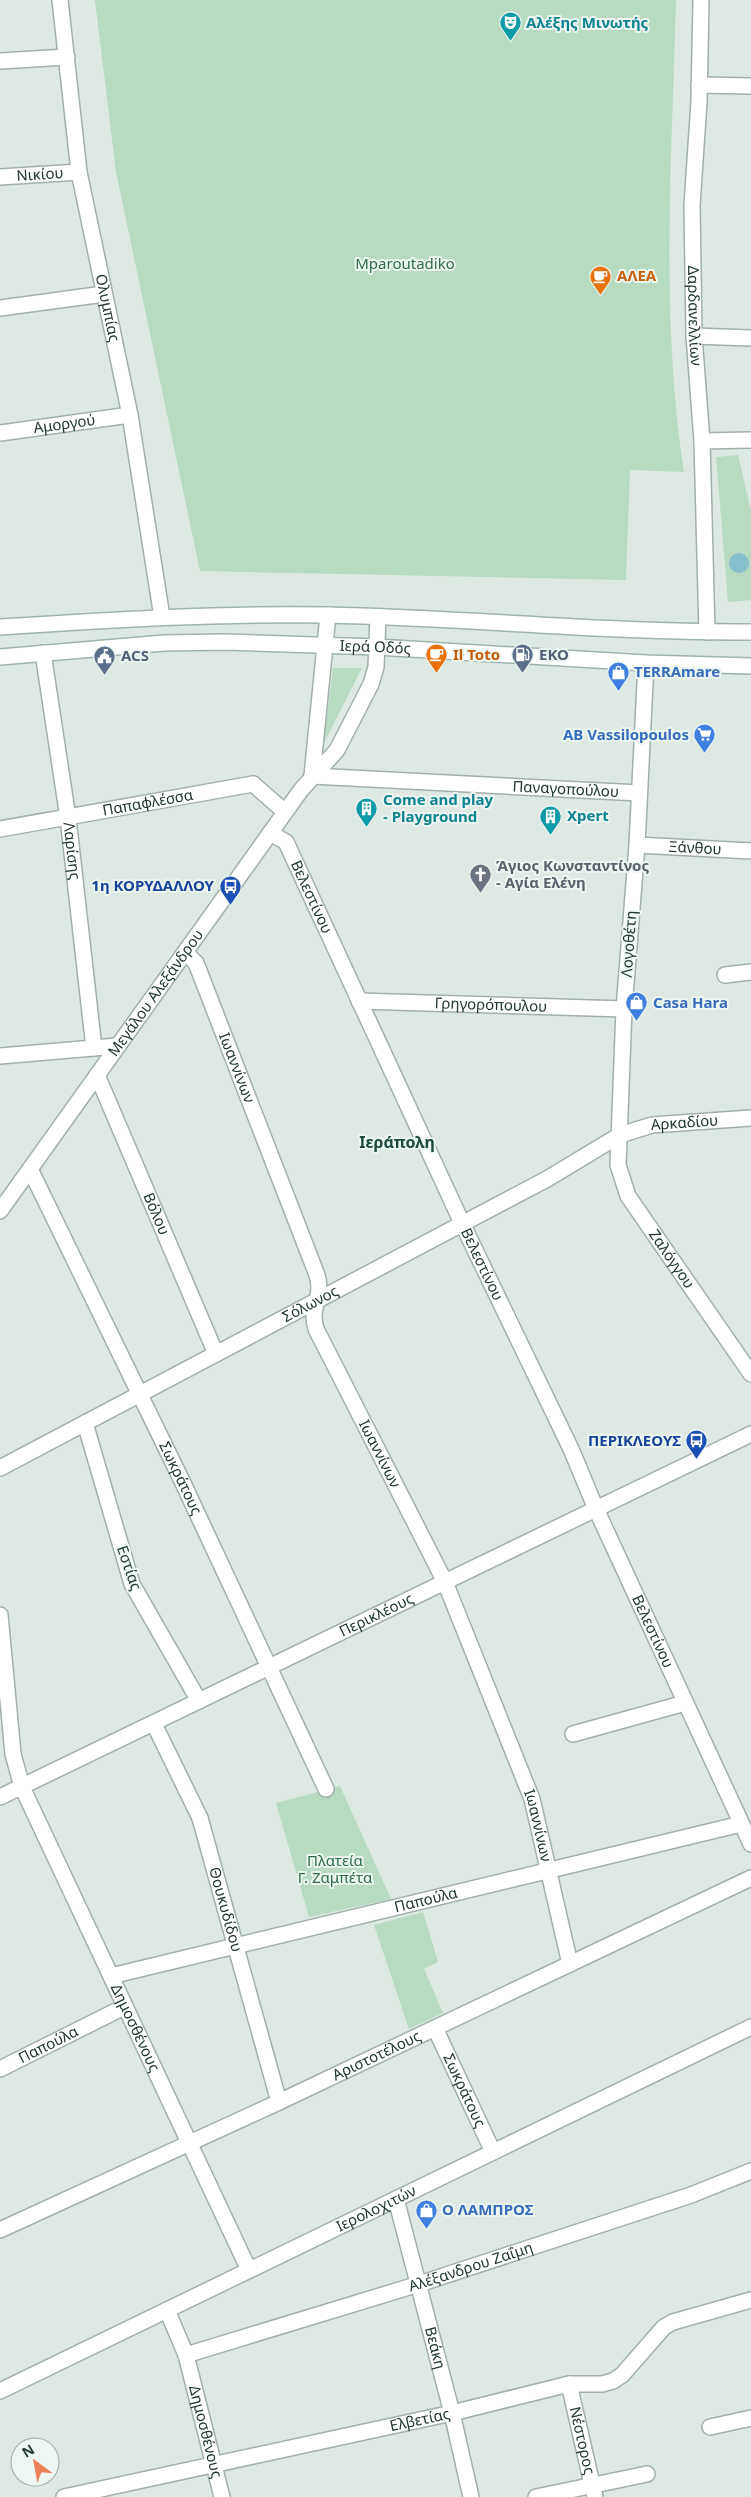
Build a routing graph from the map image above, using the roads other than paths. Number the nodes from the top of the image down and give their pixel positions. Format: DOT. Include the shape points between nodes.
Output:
graph roads {
  1 [pos="60,0"];
  2 [pos="701,0"];
  3 [pos="66,57"];
  4 [pos="0,61"];
  5 [pos="699,85"];
  6 [pos="751,86"];
  7 [pos="79,172"];
  8 [pos="0,177"];
  9 [pos="104,294"];
  10 [pos="0,308"];
  11 [pos="694,336"];
  12 [pos="751,338"];
  13 [pos="130,416"];
  14 [pos="0,433"];
  15 [pos="751,440"];
  16 [pos="702,441"];
  17 [pos="328,615"];
  18 [pos="162,617"];
  19 [pos="378,617"];
  20 [pos="0,627"];
  21 [pos="707,632"];
  22 [pos="751,632"];
  23 [pos="326,645"];
  24 [pos="377,647"];
  25 [pos="43,653"];
  26 [pos="0,657"];
  27 [pos="646,663"];
  28 [pos="751,666"];
  29 [pos="312,776"];
  30 [pos="639,793"];
  31 [pos="285,812"];
  32 [pos="68,818"];
  33 [pos="0,829"];
  34 [pos="270,833"];
  35 [pos="637,845"];
  36 [pos="751,851"];
  37 [pos="185,952"];
  38 [pos="751,972"];
  39 [pos="725,975"];
  40 [pos="359,1001"];
  41 [pos="624,1009"];
  42 [pos="117,1046"];
  43 [pos="94,1048"];
  44 [pos="0,1056"];
  45 [pos="97,1075"];
  46 [pos="751,1118"];
  47 [pos="620,1135"];
  48 [pos="30,1168"];
  49 [pos="0,1211"];
  50 [pos="462,1223"];
  51 [pos="318,1300"];
  52 [pos="216,1354"];
  53 [pos="751,1374"];
  54 [pos="139,1394"];
  55 [pos="85,1423"];
  56 [pos="751,1434"];
  57 [pos="0,1468"];
  58 [pos="596,1509"];
  59 [pos="445,1582"];
  60 [pos="0,1615"];
  61 [pos="270,1667"];
  62 [pos="199,1701"];
  63 [pos="686,1703"];
  64 [pos="154,1724"];
  65 [pos="573,1734"];
  66 [pos="22,1787"];
  67 [pos="326,1789"];
  68 [pos="0,1796"];
  69 [pos="741,1824"];
  70 [pos="751,1844"];
  71 [pos="547,1871"];
  72 [pos="751,1878"];
  73 [pos="235,1946"];
  74 [pos="570,1964"];
  75 [pos="111,1976"];
  76 [pos="124,2007"];
  77 [pos="751,2027"];
  78 [pos="435,2028"];
  79 [pos="0,2069"];
  80 [pos="279,2102"];
  81 [pos="188,2144"];
  82 [pos="493,2152"];
  83 [pos="751,2171"];
  84 [pos="396,2199"];
  85 [pos="0,2230"];
  86 [pos="249,2270"];
  87 [pos="419,2284"];
  88 [pos="751,2300"];
  89 [pos="167,2310"];
  90 [pos="186,2354"];
  91 [pos="569,2384"];
  92 [pos="0,2390"];
  93 [pos="452,2413"];
  94 [pos="751,2418"];
  95 [pos="710,2427"];
  96 [pos="214,2463"];
  97 [pos="648,2474"];
  98 [pos="594,2491"];
  99 [pos="64,2497"];
  100 [pos="222,2497"];
  101 [pos="471,2497"];
  102 [pos="536,2497"];
  1 -- 3 [label="street, Ολυμπίας"];
  2 -- 5 [label="street, Δαρδανελλίων"];
  3 -- 4 [label="street"];
  3 -- 7 [label="street, Ολυμπίας"];
  5 -- 6 [label="street"];
  5 -- 11 [label="street, Δαρδανελλίων" via="692,204"];
  7 -- 8 [label="street, Νικίου"];
  7 -- 9 [label="street, Ολυμπίας"];
  9 -- 10 [label="street"];
  9 -- 13 [label="street, Ολυμπίας"];
  11 -- 12 [label="street"];
  11 -- 16 [label="street, Δαρδανελλίων"];
  13 -- 14 [label="street, Αμοργού"];
  13 -- 18 [label="street, Ολυμπίας"];
  15 -- 16 [label="street"];
  16 -- 21 [label="street, Δαρδανελλίων"];
  17 -- 18 [label="street, Ιερά Οδός"];
  17 -- 19 [label="street, Ιερά Οδός"];
  17 -- 23 [label="street"];
  18 -- 20 [label="street, Ιερά Οδός"];
  19 -- 21 [label="street, Ιερά Οδός"];
  19 -- 24 [label="street, Μεγάλου Αλεξάνδρου"];
  21 -- 22 [label="street, Ιερά Οδός"];
  23 -- 24 [label="street, Ιερά Οδός"];
  23 -- 25 [label="street, Ιερά Οδός" via="164,643"];
  23 -- 29 [label="street"];
  24 -- 27 [label="street, Ιερά Οδός"];
  24 -- 29 [label="street, Μεγάλου Αλεξάνδρου" via="375,672 344,738"];
  25 -- 26 [label="street, Ιερά Οδός"];
  25 -- 32 [label="street, Λαρίσης"];
  27 -- 28 [label="street, Ιερά Οδός"];
  27 -- 30 [label="street, Λογοθέτη"];
  29 -- 30 [label="street, Παναγοπούλου"];
  29 -- 31 [label="street, Μεγάλου Αλεξάνδρου"];
  30 -- 35 [label="street, Λογοθέτη"];
  31 -- 32 [label="street, Παπαφλέσσα" via="253,784"];
  31 -- 34 [label="street, Μεγάλου Αλεξάνδρου"];
  32 -- 33 [label="street, Παπαφλέσσα"];
  32 -- 43 [label="street, Λαρίσης"];
  34 -- 37 [label="street, Μεγάλου Αλεξάνδρου"];
  34 -- 40 [label="street, Βελεστίνου" via="286,842"];
  35 -- 36 [label="street, Ξάνθου"];
  35 -- 41 [label="street, Λογοθέτη"];
  37 -- 42 [label="street, Μεγάλου Αλεξάνδρου"];
  37 -- 51 [label="street, Ιωαννίνων" via="196,963 314,1266 320,1286"];
  38 -- 39 [label="street"];
  40 -- 41 [label="street, Γρηγορόπουλου"];
  40 -- 50 [label="street, Βελεστίνου"];
  41 -- 47 [label="street, Λογοθέτη"];
  42 -- 43 [label="street"];
  42 -- 45 [label="street, Μεγάλου Αλεξάνδρου"];
  43 -- 44 [label="street"];
  45 -- 48 [label="street, Μεγάλου Αλεξάνδρου"];
  45 -- 52 [label="street, Βόλου"];
  46 -- 47 [label="street, Αρκαδίου" via="652,1125"];
  47 -- 50 [label="street, Σόλωνος" via="547,1179"];
  47 -- 53 [label="street, Ζαλόγγου" via="618,1165 628,1196"];
  48 -- 49 [label="street, Μεγάλου Αλεξάνδρου"];
  48 -- 54 [label="street, Σωκράτους"];
  50 -- 51 [label="street, Σόλωνος"];
  50 -- 58 [label="street, Βελεστίνου" via="571,1449"];
  51 -- 52 [label="street, Σόλωνος"];
  51 -- 59 [label="street, Ιωαννίνων" via="312,1314 316,1329"];
  52 -- 54 [label="street, Σόλωνος"];
  54 -- 55 [label="street, Σόλωνος"];
  54 -- 61 [label="street, Σωκράτους"];
  55 -- 57 [label="street, Σόλωνος"];
  55 -- 62 [label="street, Εστίας" via="132,1584"];
  56 -- 58 [label="street, Περικλέους"];
  58 -- 59 [label="street, Περικλέους"];
  58 -- 63 [label="street, Βελεστίνου"];
  59 -- 61 [label="street, Περικλέους"];
  59 -- 71 [label="street, Ιωαννίνων" via="532,1799"];
  60 -- 66 [label="street, Δημοσθένους" via="13,1754"];
  61 -- 62 [label="street, Περικλέους"];
  61 -- 67 [label="street, Σωκράτους"];
  62 -- 64 [label="street, Περικλέους"];
  63 -- 65 [label="street"];
  63 -- 69 [label="street, Βελεστίνου"];
  64 -- 66 [label="street, Περικλέους"];
  64 -- 73 [label="street, Θουκυδίδου" via="200,1818"];
  66 -- 68 [label="street, Περικλέους"];
  66 -- 75 [label="street, Δημοσθένους"];
  69 -- 70 [label="street, Βελεστίνου"];
  69 -- 71 [label="street, Παπούλα"];
  71 -- 73 [label="street, Παπούλα"];
  71 -- 74 [label="street, Ιωαννίνων"];
  72 -- 74 [label="street, Αριστοτέλους"];
  73 -- 75 [label="street, Παπούλα"];
  73 -- 80 [label="street, Θουκυδίδου"];
  74 -- 78 [label="street, Αριστοτέλους"];
  75 -- 76 [label="street, Δημοσθένους"];
  76 -- 79 [label="street, Παπούλα"];
  76 -- 81 [label="street, Δημοσθένους"];
  77 -- 82 [label="street, Ιερολοχιτών"];
  78 -- 80 [label="street, Αριστοτέλους"];
  78 -- 82 [label="street, Σωκράτους"];
  80 -- 81 [label="street, Αριστοτέλους"];
  81 -- 85 [label="street, Αριστοτέλους"];
  81 -- 86 [label="street, Δημοσθένους"];
  82 -- 84 [label="street, Ιερολοχιτών"];
  83 -- 87 [label="street, Αλέξανδρου Ζαΐμη" via="691,2195"];
  84 -- 86 [label="street, Ιερολοχιτών"];
  84 -- 87 [label="street, Βεάκη"];
  86 -- 89 [label="street, Ιερολοχιτών"];
  87 -- 90 [label="street, Αλέξανδρου Ζαΐμη"];
  87 -- 93 [label="street, Βεάκη"];
  88 -- 91 [label="street, Ελβετίας" via="664,2326 613,2381"];
  89 -- 90 [label="street, Δημοσθένους"];
  89 -- 92 [label="street, Ιερολοχιτών"];
  90 -- 96 [label="street, Δημοσθένους"];
  91 -- 93 [label="street, Ελβετίας"];
  91 -- 98 [label="street, Νέστορος"];
  93 -- 96 [label="street, Ελβετίας"];
  93 -- 101 [label="street, Βεάκη"];
  94 -- 95 [label="street"];
  96 -- 99 [label="street, Ελβετίας"];
  96 -- 100 [label="street, Δημοσθένους"];
  97 -- 98 [label="street"];
  98 -- 102 [label="street"];
}
